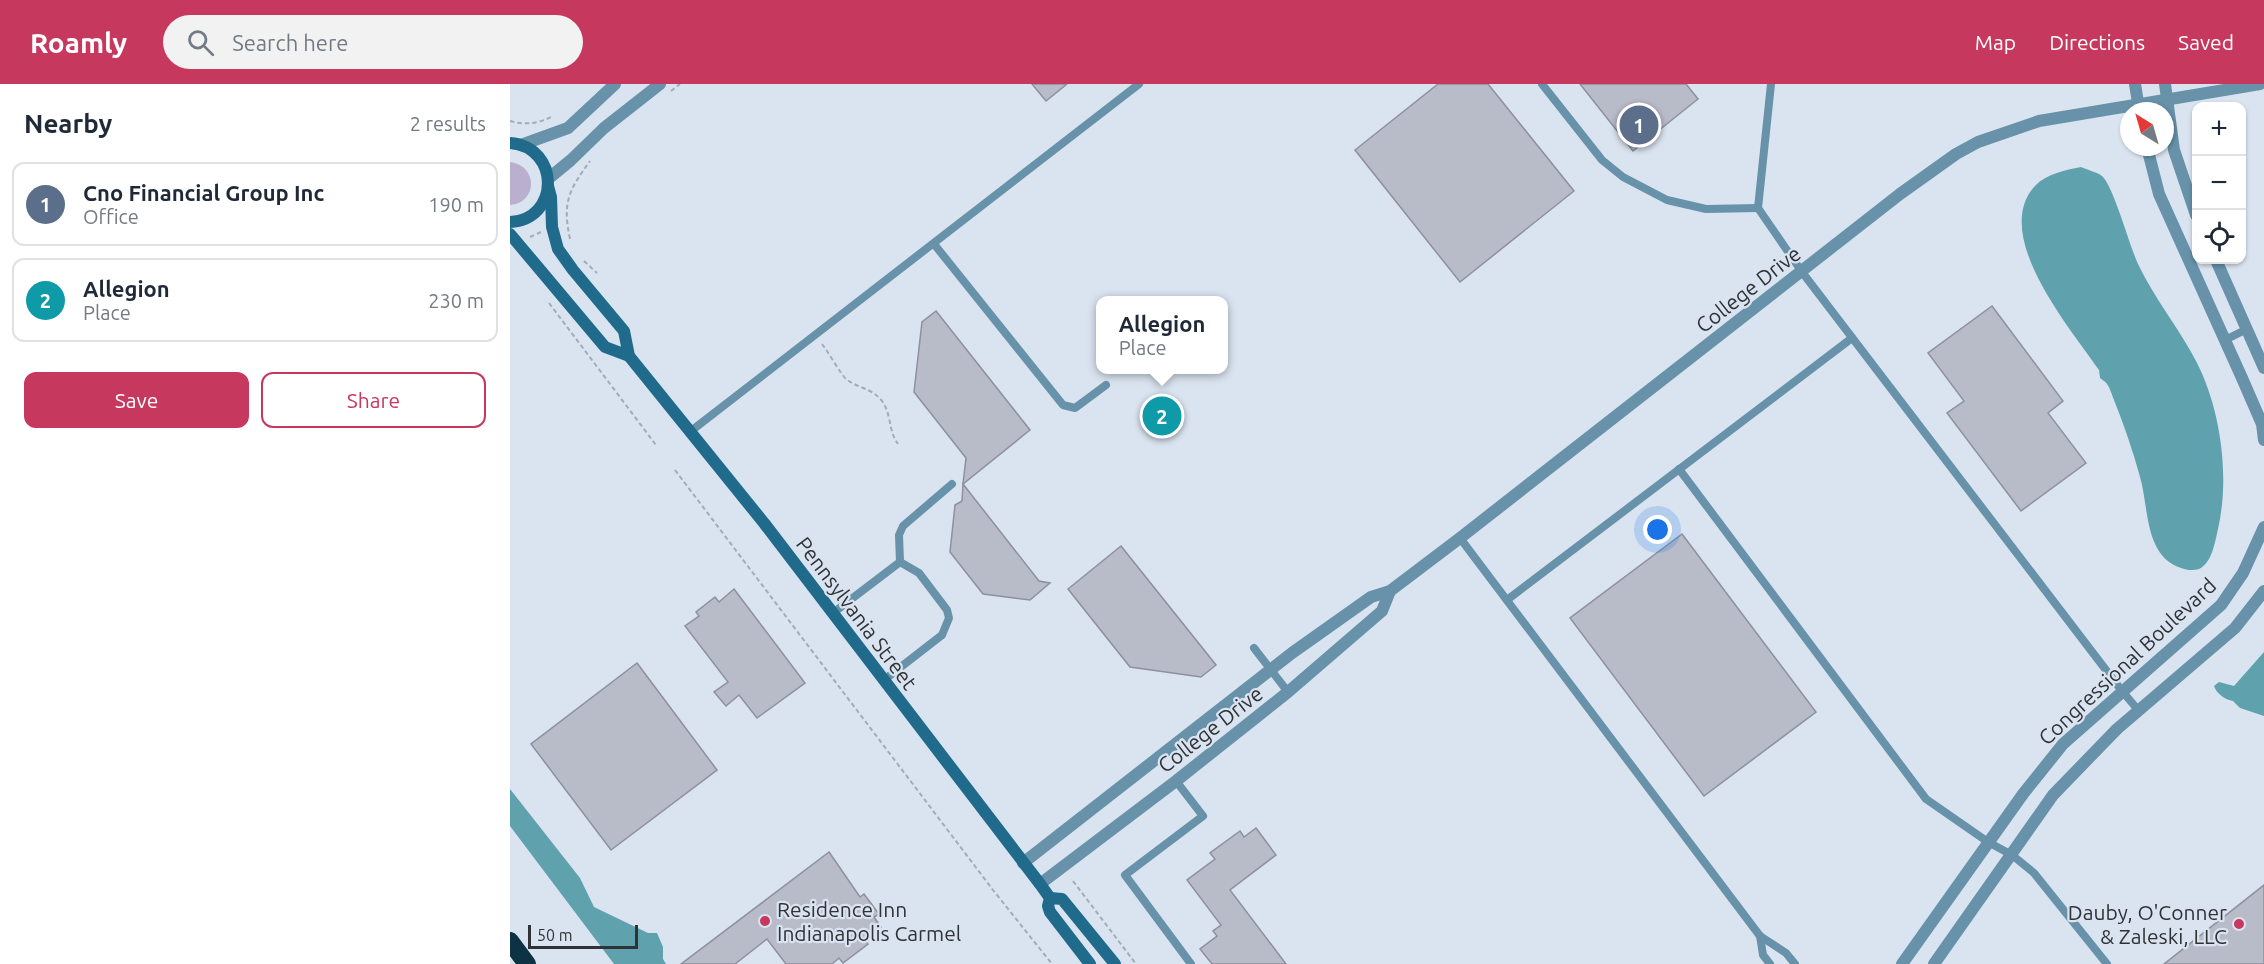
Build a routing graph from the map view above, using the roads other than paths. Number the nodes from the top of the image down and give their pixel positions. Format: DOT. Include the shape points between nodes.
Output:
graph roads {
  1 [pos="615,84"];
  2 [pos="1138,84"];
  3 [pos="1542,84"];
  4 [pos="1771,84"];
  5 [pos="2135,84"];
  6 [pos="2165,84"];
  7 [pos="2260,84"];
  8 [pos="662,90"];
  9 [pos="2167,99"];
  10 [pos="2138,102"];
  11 [pos="2156,102"];
  12 [pos="2120,110"];
  13 [pos="515,143"];
  14 [pos="2149,156"];
  15 [pos="548,183"];
  16 [pos="1758,208"];
  17 [pos="2194,210"];
  18 [pos="510,222"];
  19 [pos="510,234"];
  20 [pos="934,244"];
  21 [pos="2218,264"];
  22 [pos="1802,272"];
  23 [pos="2247,329"];
  24 [pos="1852,338"];
  25 [pos="2225,340"];
  26 [pos="629,356"];
  27 [pos="2264,368"];
  28 [pos="1106,385"];
  29 [pos="691,431"];
  30 [pos="2264,440"];
  31 [pos="1679,469"];
  32 [pos="952,484"];
  33 [pos="2263,535"];
  34 [pos="1460,538"];
  35 [pos="900,562"];
  36 [pos="1390,591"];
  37 [pos="2264,591"];
  38 [pos="1507,600"];
  39 [pos="833,613"];
  40 [pos="1254,648"];
  41 [pos="1271,669"];
  42 [pos="884,680"];
  43 [pos="2122,691"];
  44 [pos="1288,692"];
  45 [pos="2139,711"];
  46 [pos="1176,782"];
  47 [pos="1988,842"];
  48 [pos="2012,855"];
  49 [pos="1023,863"];
  50 [pos="1040,884"];
  51 [pos="1050,898"];
  52 [pos="1760,936"];
  53 [pos="510,941"];
  54 [pos="527,964"];
  55 [pos="1090,964"];
  56 [pos="1115,964"];
  57 [pos="1191,964"];
  58 [pos="1770,964"];
  59 [pos="1795,964"];
  60 [pos="1902,964"];
  61 [pos="1934,964"];
  62 [pos="2107,964"];
  1 -- 13 [label="street" via="568,128"];
  2 -- 20 [label="lane"];
  3 -- 16 [label="lane" via="1602,160 1623,177 1667,200 1706,210"];
  4 -- 16 [label="lane"];
  5 -- 10 [label="street"];
  6 -- 9 [label="street"];
  7 -- 9 [label="street, College Drive"];
  8 -- 15 [label="street" via="604,128"];
  9 -- 11 [label="street, College Drive"];
  9 -- 17 [label="street" via="2174,150"];
  12 -- 22 [label="street, College Drive" via="2039,121 1978,142 1900,194"];
  13 -- 15 [label="main road" via="538,156 545,166"];
  14 -- 25 [label="street" via="2159,194"];
  15 -- 18 [label="main road" via="537,210"];
  15 -- 26 [label="main road, Pennsylvania Street" via="558,249 624,332"];
  16 -- 22 [label="lane"];
  19 -- 26 [label="main road, Pennsylvania Street" via="605,347"];
  20 -- 28 [label="lane" via="1063,405 1076,408"];
  20 -- 29 [label="lane"];
  21 -- 23 [label="street"];
  22 -- 24 [label="lane"];
  22 -- 34 [label="street, College Drive"];
  23 -- 25 [label="lane"];
  23 -- 27 [label="street"];
  24 -- 31 [label="lane"];
  24 -- 43 [label="lane"];
  25 -- 30 [label="street" via="2262,424"];
  26 -- 29 [label="main road, Pennsylvania Street"];
  29 -- 39 [label="main road, Pennsylvania Street"];
  31 -- 38 [label="lane"];
  31 -- 47 [label="lane" via="1926,799"];
  32 -- 35 [label="lane" via="903,526 899,535"];
  33 -- 43 [label="street, Congressional Boulevard" via="2221,605"];
  34 -- 36 [label="street, College Drive"];
  34 -- 38 [label="lane"];
  35 -- 39 [label="lane"];
  35 -- 42 [label="lane" via="919,573 949,618 942,635"];
  36 -- 41 [label="street, College Drive" via="1371,597"];
  36 -- 44 [label="street, College Drive" via="1382,610"];
  37 -- 45 [label="street, Congressional Boulevard" via="2235,628"];
  38 -- 52 [label="lane"];
  39 -- 42 [label="main road, Pennsylvania Street"];
  40 -- 41 [label="lane"];
  41 -- 44 [label="lane"];
  41 -- 49 [label="street, College Drive"];
  42 -- 49 [label="main road, Pennsylvania Street"];
  43 -- 45 [label="lane"];
  43 -- 47 [label="street, Congressional Boulevard" via="2063,744"];
  44 -- 46 [label="street, College Drive"];
  45 -- 48 [label="street, Congressional Boulevard" via="2053,795"];
  46 -- 50 [label="street, College Drive"];
  46 -- 57 [label="lane" via="1203,816 1125,875"];
  47 -- 48 [label="lane"];
  47 -- 60 [label="street, Congressional Boulevard"];
  48 -- 61 [label="street, Congressional Boulevard"];
  48 -- 62 [label="lane" via="2034,873"];
  49 -- 50 [label="main road, Pennsylvania Street"];
  50 -- 51 [label="main road, Pennsylvania Street"];
  51 -- 55 [label="main road, Pennsylvania Street" via="1050,912"];
  51 -- 56 [label="main road, Pennsylvania Street" via="1062,898"];
  52 -- 58 [label="lane" via="1763,955"];
  52 -- 59 [label="lane"];
  53 -- 54 [label="highway"];
}
